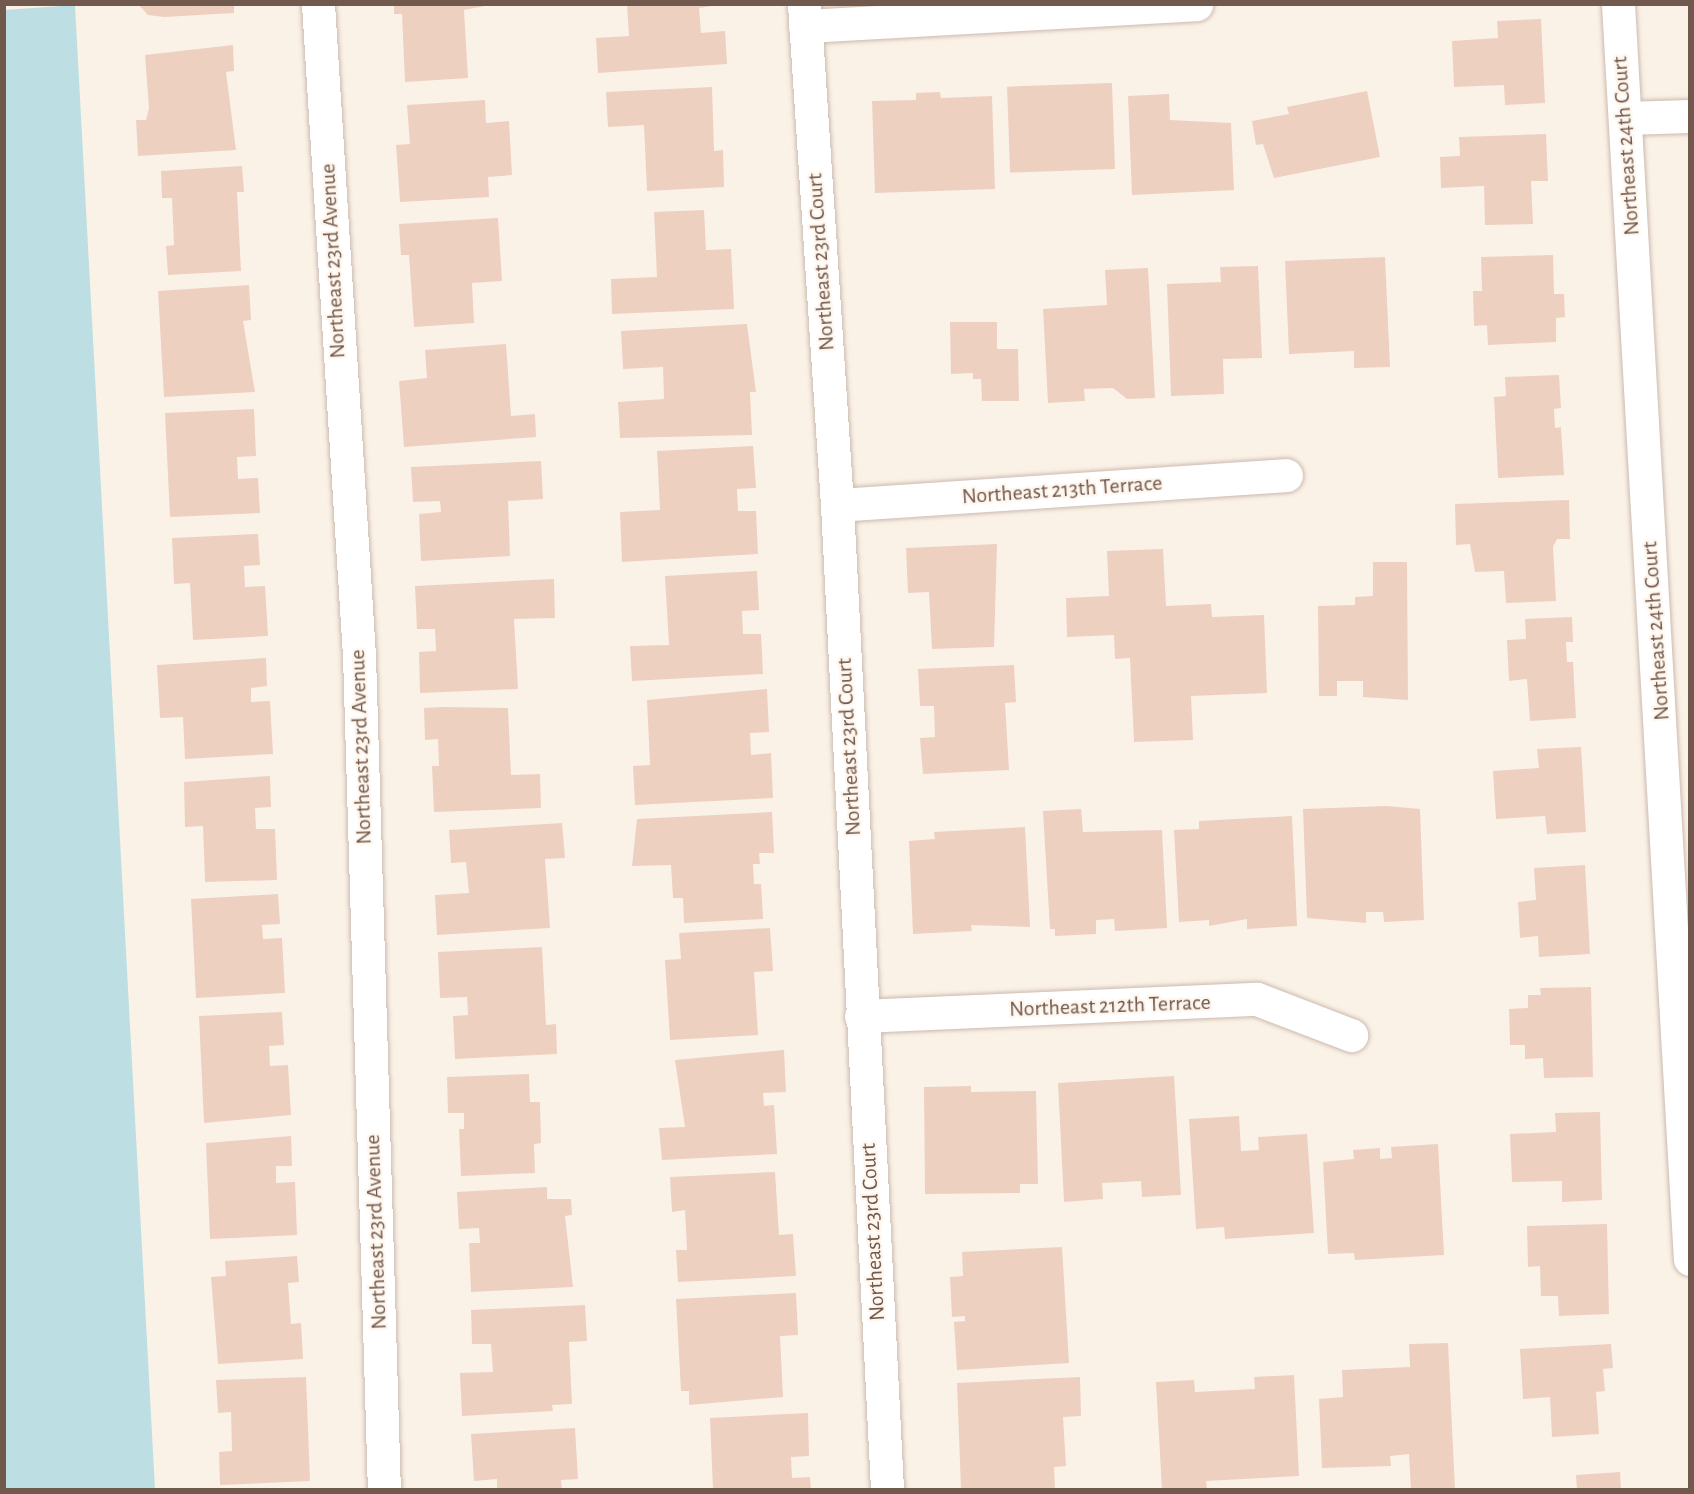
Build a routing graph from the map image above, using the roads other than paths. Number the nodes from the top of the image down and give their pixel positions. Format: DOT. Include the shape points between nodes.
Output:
graph roads {
  1 [pos="318,4"];
  2 [pos="1196,4"];
  3 [pos="1618,4"];
  4 [pos="804,15"];
  5 [pos="1689,116"];
  6 [pos="1625,118"];
  7 [pos="1286,475"];
  8 [pos="837,505"];
  9 [pos="861,1016"];
  10 [pos="1352,1035"];
  11 [pos="1689,1259"];
  12 [pos="384,1490"];
  13 [pos="887,1490"];
  1 -- 12 [label="street, Northeast 23rd Avenue" via="359,655"];
  2 -- 4 [label="street"];
  3 -- 6 [label="street, Northeast 24th Court"];
  4 -- 8 [label="street, Northeast 23rd Court"];
  5 -- 6 [label="street"];
  6 -- 11 [label="street, Northeast 24th Court"];
  7 -- 8 [label="street, Northeast 213th Terrace"];
  8 -- 9 [label="street, Northeast 23rd Court"];
  9 -- 10 [label="street, Northeast 212th Terrace" via="1257,999"];
  9 -- 13 [label="street, Northeast 23rd Court"];
}
